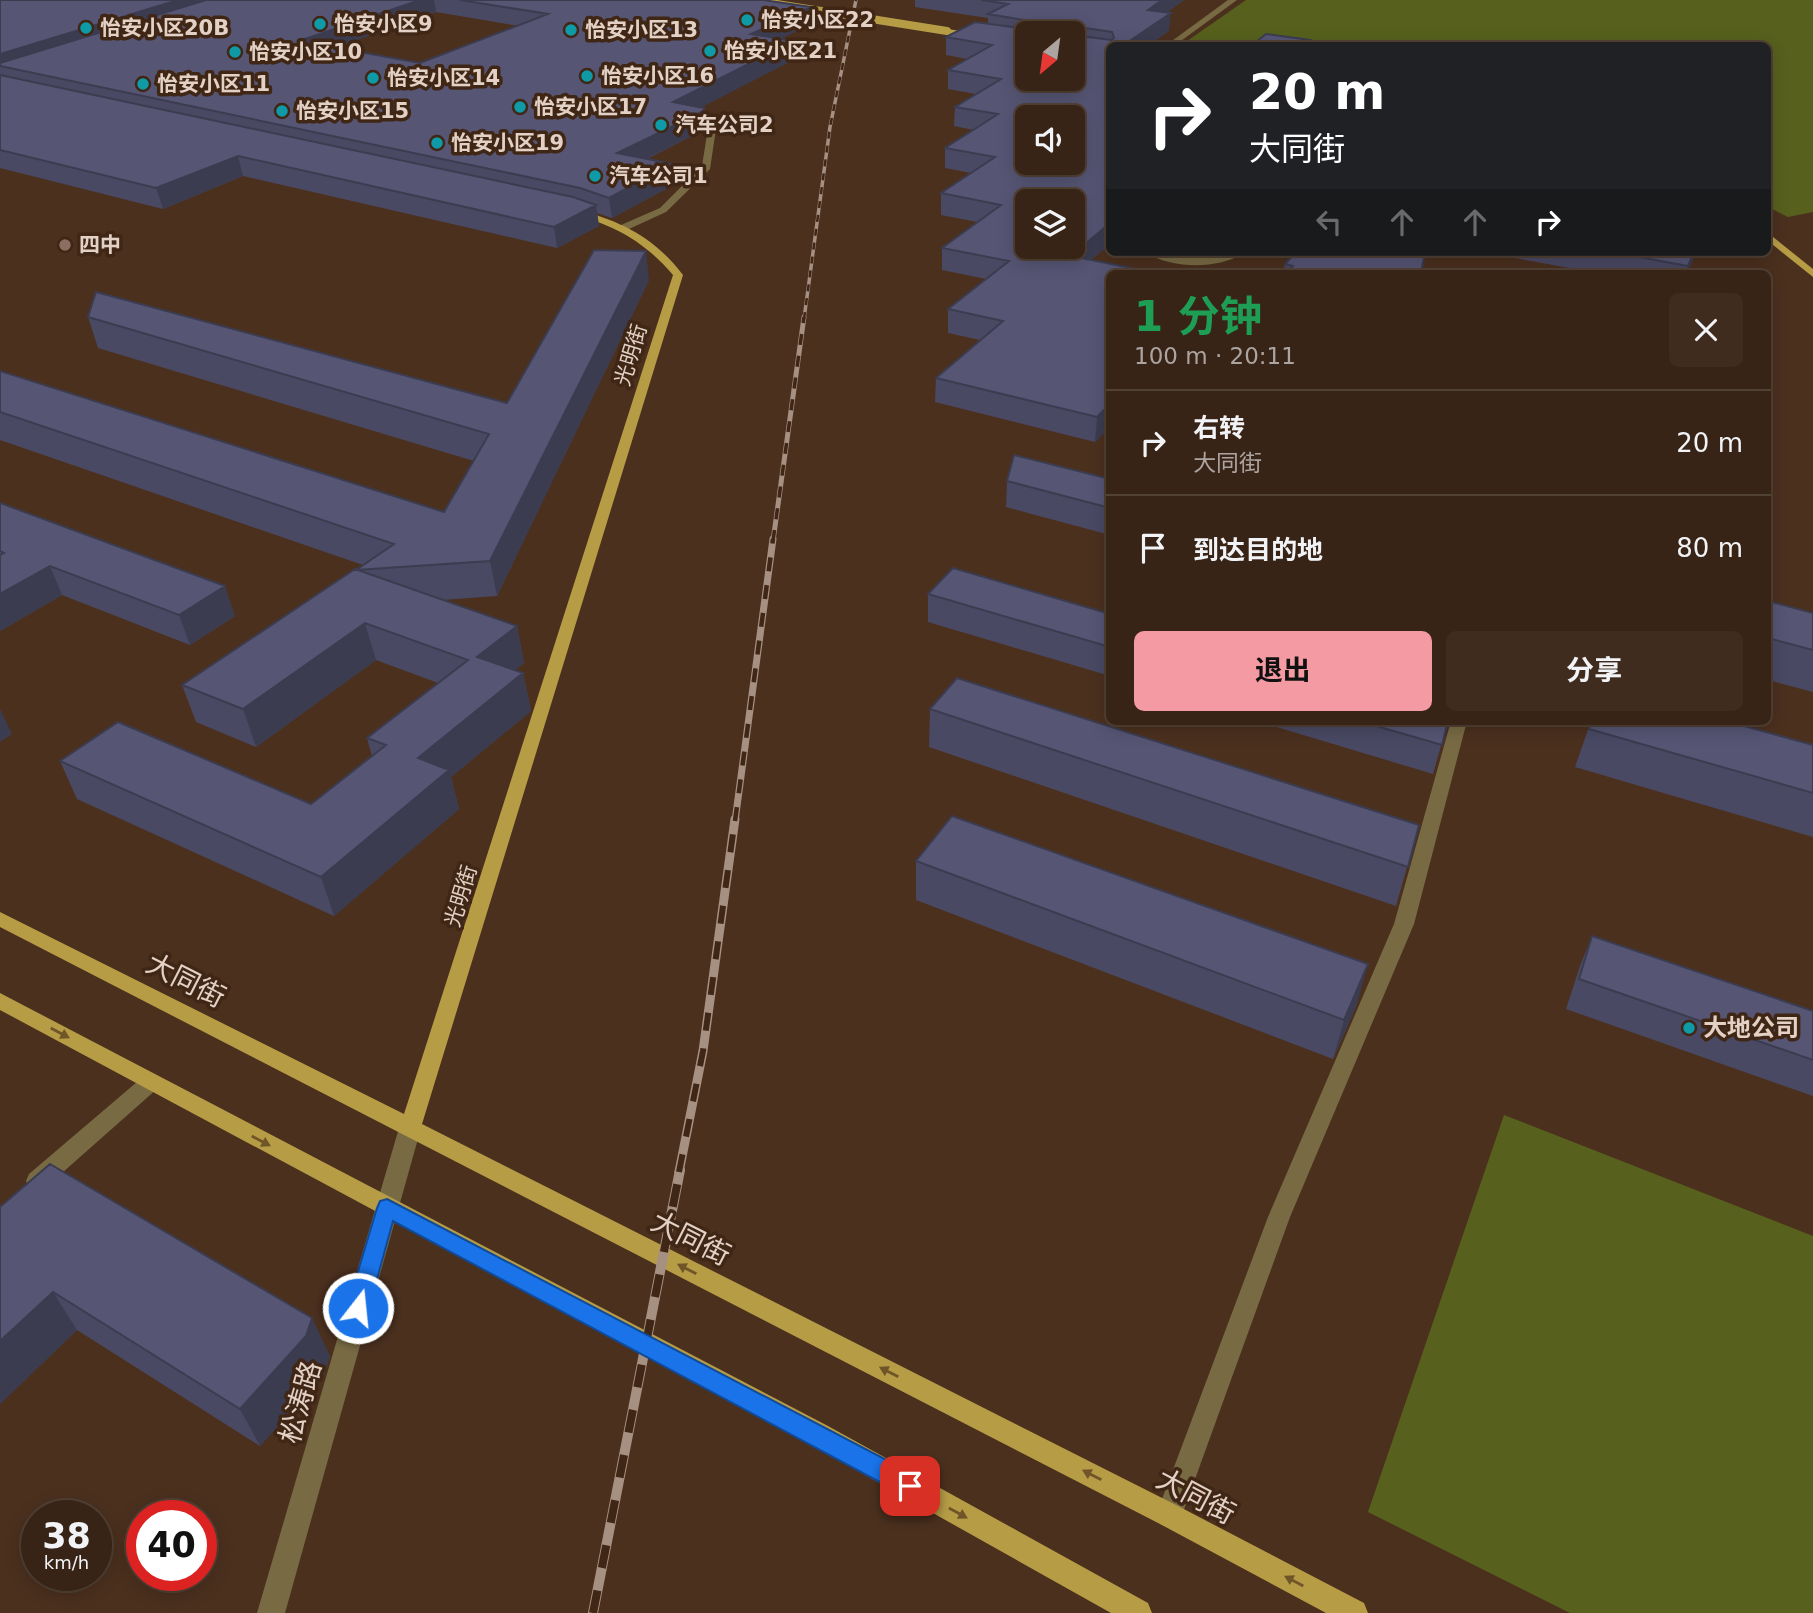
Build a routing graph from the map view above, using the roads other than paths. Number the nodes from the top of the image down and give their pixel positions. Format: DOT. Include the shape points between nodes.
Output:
graph roads {
  1 [pos="752,0"];
  2 [pos="1233,0"];
  3 [pos="1015,40"];
  4 [pos="1174,42"];
  5 [pos="713,122"];
  6 [pos="566,210"];
  7 [pos="625,226"];
  8 [pos="1771,239"];
  9 [pos="1162,256"];
  10 [pos="1227,256"];
  11 [pos="1185,258"];
  12 [pos="1183,270"];
  13 [pos="1813,274"];
  14 [pos="1458,725"];
  15 [pos="0,919"];
  16 [pos="0,1001"];
  17 [pos="151,1082"];
  18 [pos="410,1128"];
  19 [pos="20,1195"];
  20 [pos="387,1208"];
  21 [pos="1169,1515"];
  22 [pos="271,1613"];
  23 [pos="1138,1613"];
  24 [pos="1354,1613"];
  1 -- 3 [label="main road, bridge"];
  2 -- 4 [label="street"];
  5 -- 7 [label="street" via="707,167 663,210"];
  6 -- 7 [label="main road, 光明街"];
  7 -- 18 [label="main road, 光明街" via="656,247 678,275"];
  8 -- 13 [label="main road"];
  9 -- 11 [label="street"];
  10 -- 11 [label="street" via="1209,262"];
  11 -- 12 [label="street"];
  14 -- 21 [label="street" via="1404,925 1279,1217"];
  15 -- 18 [label="main road, 大同街"];
  16 -- 17 [label="main road, one-way"];
  17 -- 19 [label="street"];
  17 -- 20 [label="main road, one-way"];
  18 -- 20 [label="street, 松涛路"];
  21 -- 18 [label="main road, 大同街, one-way"];
  20 -- 22 [label="street, 松涛路"];
  20 -- 23 [label="main road, one-way" via="819,1435"];
  24 -- 21 [label="main road, 大同街, one-way"];
}
